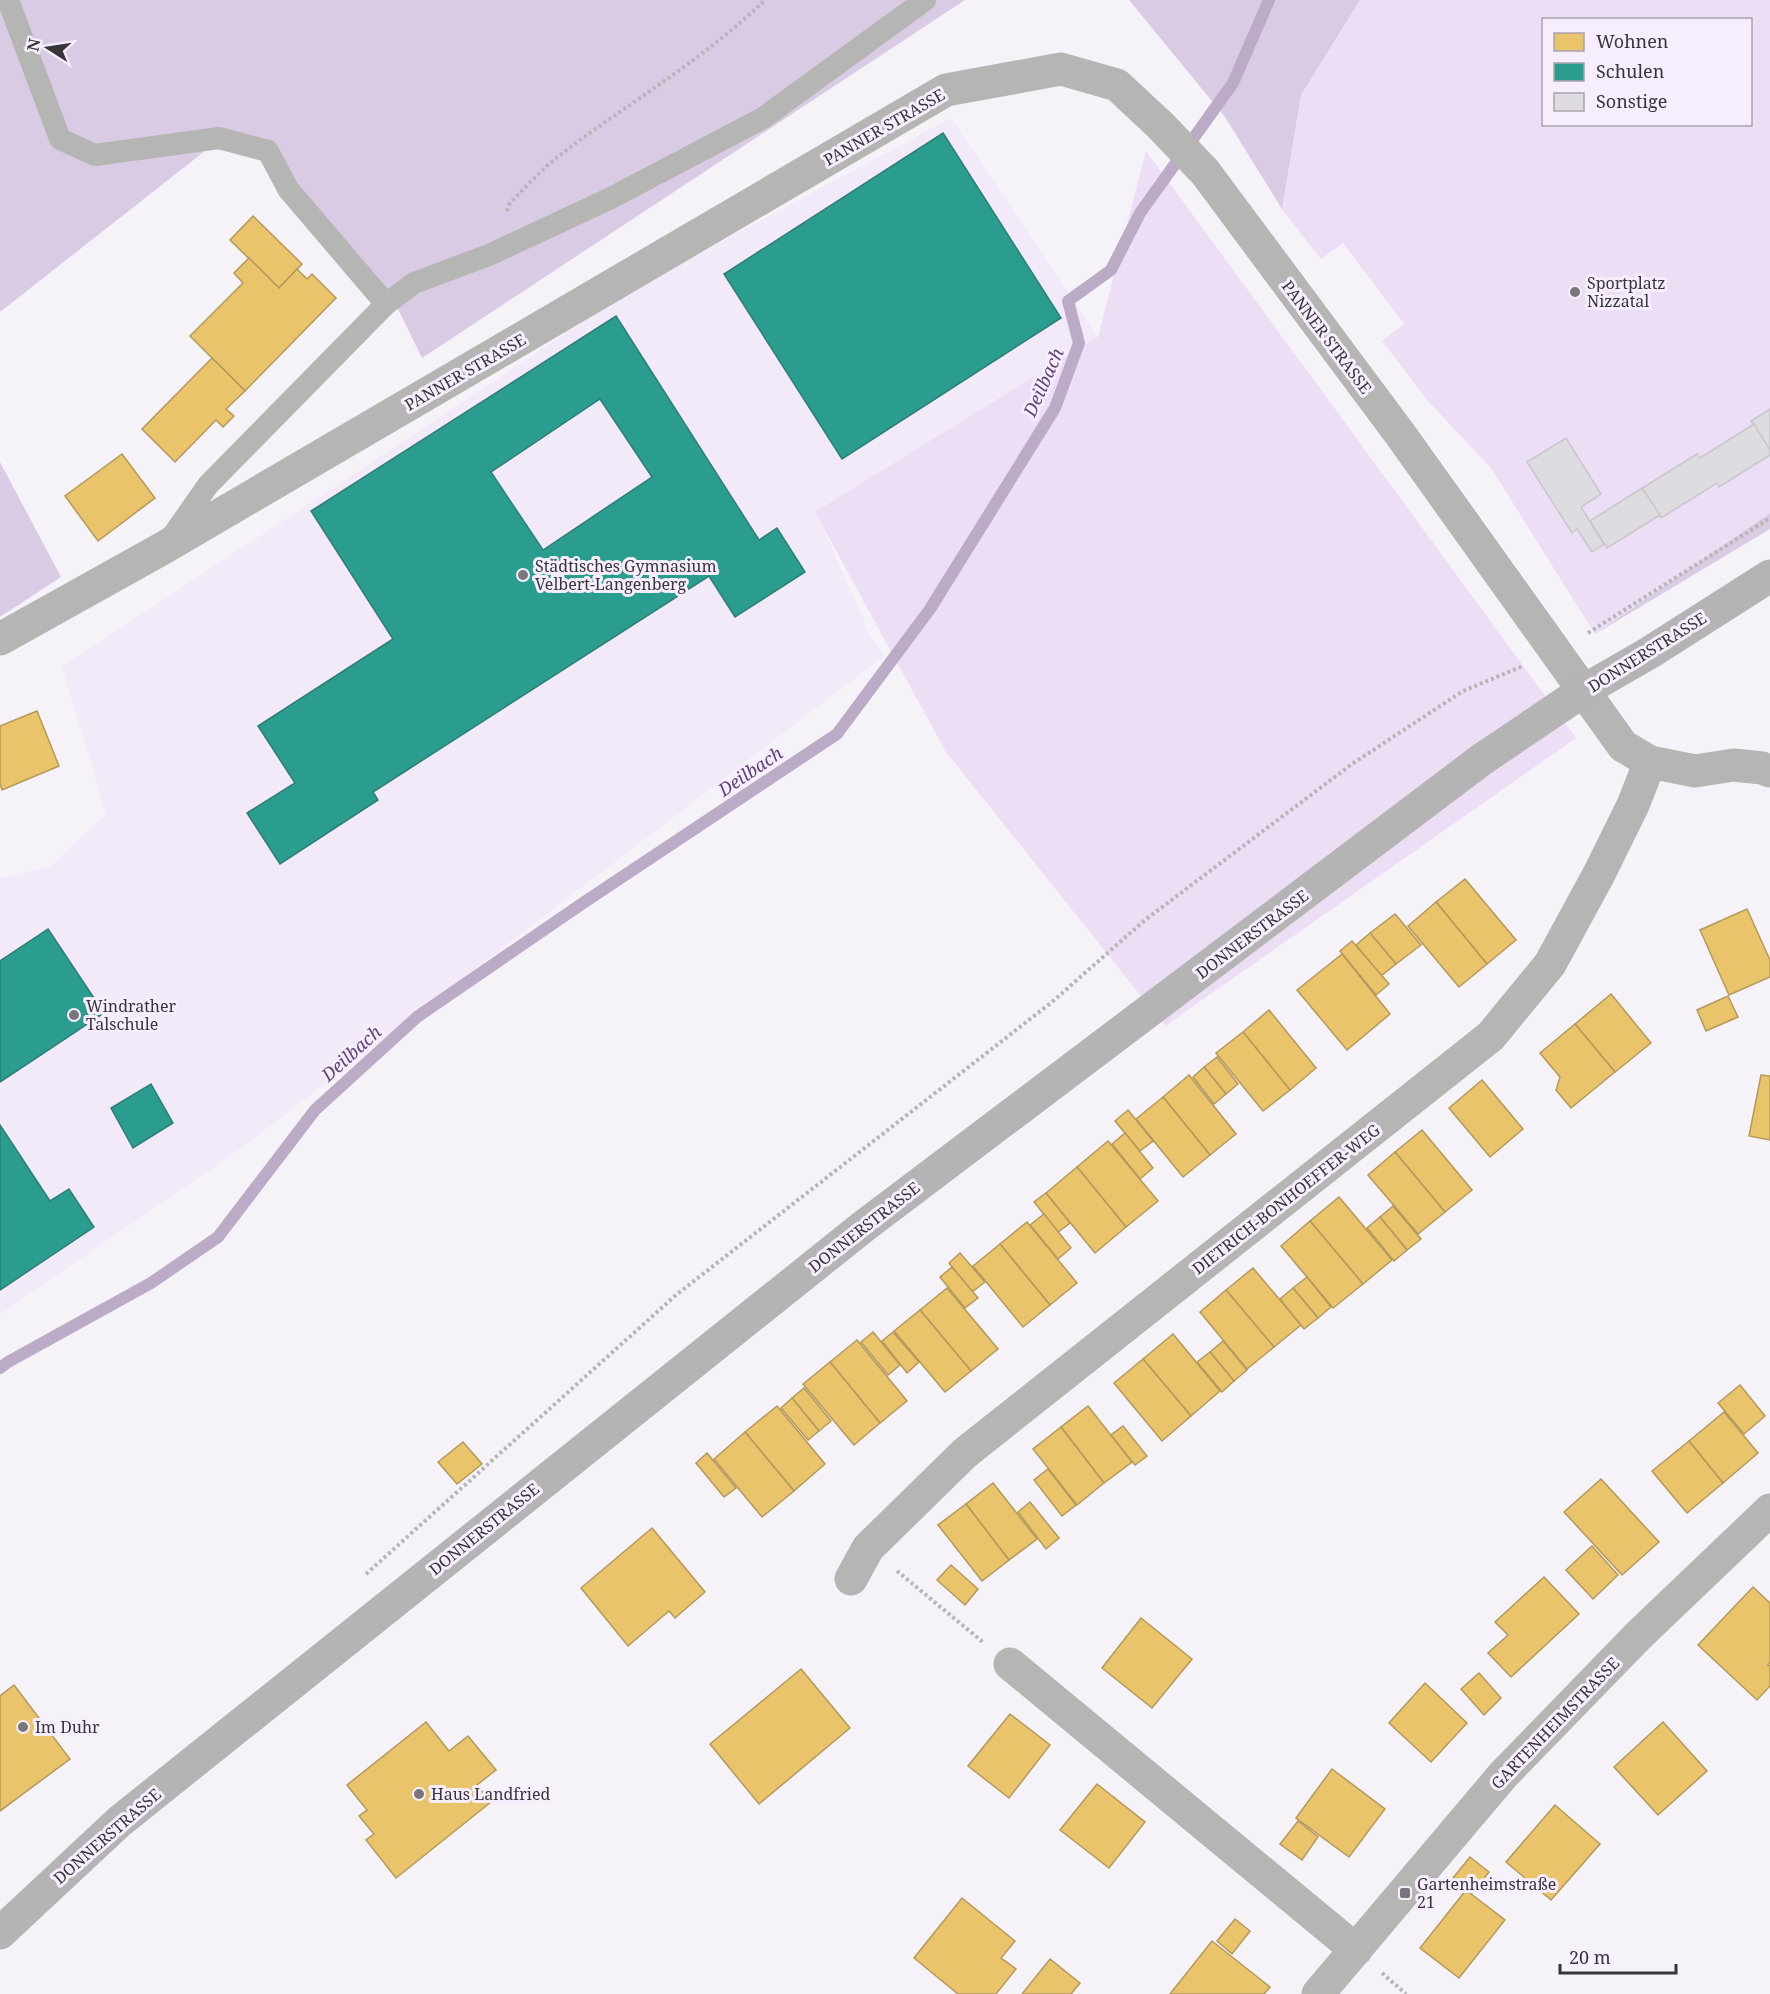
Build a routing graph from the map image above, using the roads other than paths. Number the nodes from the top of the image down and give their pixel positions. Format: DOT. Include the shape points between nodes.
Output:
graph roads {
  1 [pos="8,0"];
  2 [pos="925,0"];
  3 [pos="386,304"];
  4 [pos="165,547"];
  5 [pos="1770,576"];
  6 [pos="0,639"];
  7 [pos="1583,691"];
  8 [pos="1650,762"];
  9 [pos="1770,771"];
  10 [pos="1770,1510"];
  11 [pos="851,1579"];
  12 [pos="1010,1664"];
  13 [pos="0,1933"];
  14 [pos="1356,1950"];
  15 [pos="1318,1994"];
  1 -- 3 [label="lane" via="60,139 95,155 219,138 268,151 288,189"];
  2 -- 3 [label="lane, PANNER STRASSE" via="763,118 611,198 489,255 414,283"];
  3 -- 4 [label="lane, PANNER STRASSE" via="208,485"];
  4 -- 6 [label="street, PANNER STRASSE"];
  4 -- 7 [label="street, PANNER STRASSE" via="946,90 1061,69 1117,85 1204,172 1400,434"];
  5 -- 7 [label="main road, DONNERSTRASSE"];
  7 -- 8 [label="street" via="1623,746"];
  7 -- 13 [label="main road, DONNERSTRASSE" via="1481,760 864,1226 120,1821"];
  8 -- 9 [label="street" via="1695,771 1734,765"];
  8 -- 11 [label="street, DIETRICH-BONHOEFFER-WEG" via="1599,874 1550,964 1491,1036 965,1453 868,1548"];
  10 -- 14 [label="street, GARTENHEIMSTRASSE" via="1638,1636 1503,1775"];
  12 -- 14 [label="street"];
  14 -- 15 [label="street, GARTENHEIMSTRASSE"];
}
